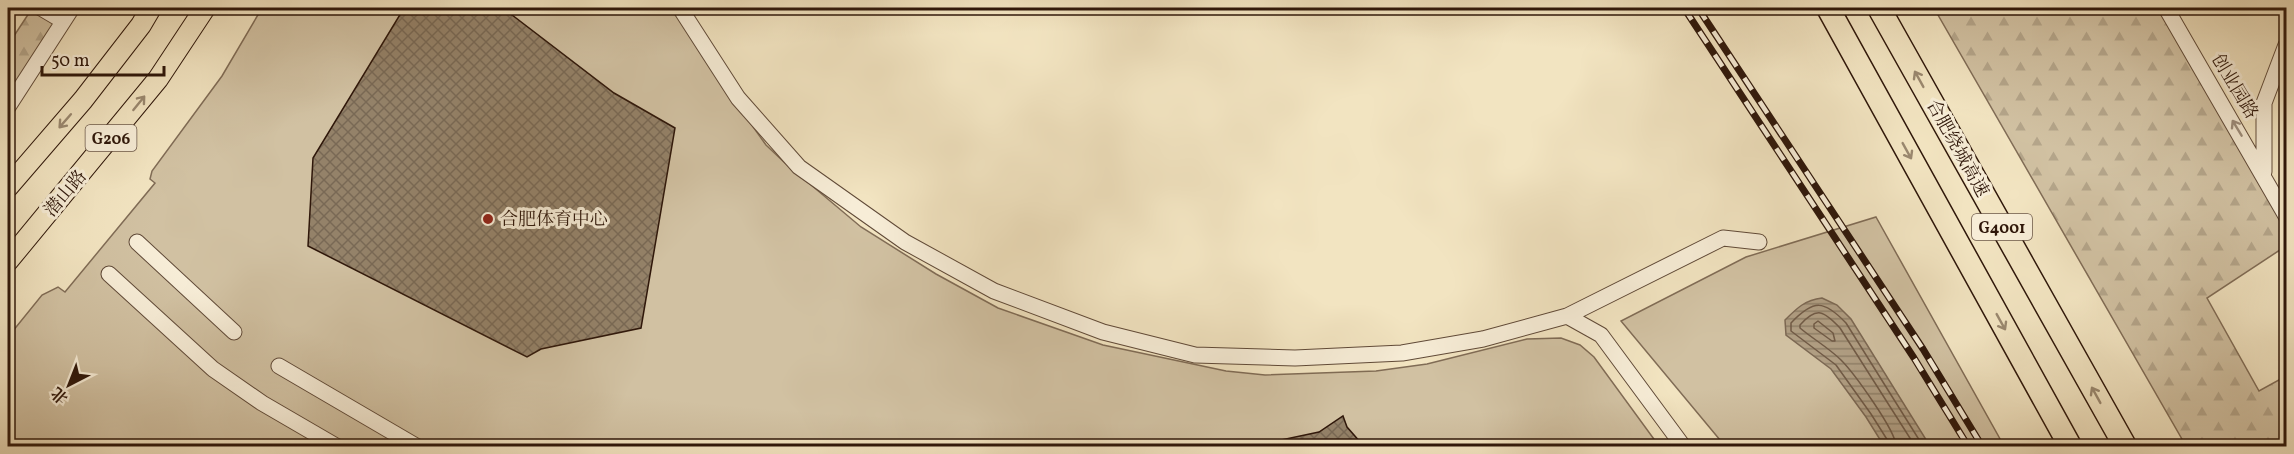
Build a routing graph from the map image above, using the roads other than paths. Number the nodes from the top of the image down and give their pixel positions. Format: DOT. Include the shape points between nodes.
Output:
graph roads {
  1 [pos="41,8"];
  2 [pos="72,8"];
  3 [pos="151,8"];
  4 [pos="205,8"];
  5 [pos="680,8"];
  6 [pos="1828,8"];
  7 [pos="1879,8"];
  8 [pos="2166,8"];
  9 [pos="63,21"];
  10 [pos="2286,45"];
  11 [pos="8,106"];
  12 [pos="2264,173"];
  13 [pos="8,187"];
  14 [pos="2286,216"];
  15 [pos="137,242"];
  16 [pos="1760,242"];
  17 [pos="8,261"];
  18 [pos="109,274"];
  19 [pos="1567,316"];
  20 [pos="234,333"];
  21 [pos="279,366"];
  22 [pos="336,447"];
  23 [pos="416,447"];
  24 [pos="1683,447"];
  25 [pos="2070,447"];
  26 [pos="2125,447"];
  1 -- 9 [label="street"];
  2 -- 9 [label="street"];
  3 -- 13 [label="main road, G206, one-way" via="83,100"];
  17 -- 4 [label="main road, 潜山路 / G206, one-way" via="158,79"];
  5 -- 19 [label="street" via="738,98 799,168 905,242 984,285 1103,332 1196,355 1295,358 1402,353 1483,339"];
  6 -- 25 [label="highway, G4001, one-way"];
  26 -- 7 [label="highway, 合肥绕城高速 / G4001, one-way"];
  12 -- 8 [label="street, 创业园路, one-way"];
  9 -- 11 [label="street"];
  10 -- 12 [label="street" via="2264,103"];
  12 -- 14 [label="street, 创业园路"];
  15 -- 20 [label="street"];
  16 -- 19 [label="street" via="1723,238"];
  18 -- 22 [label="street" via="213,369 261,403"];
  19 -- 24 [label="street" via="1601,335"];
  21 -- 23 [label="street"];
}
